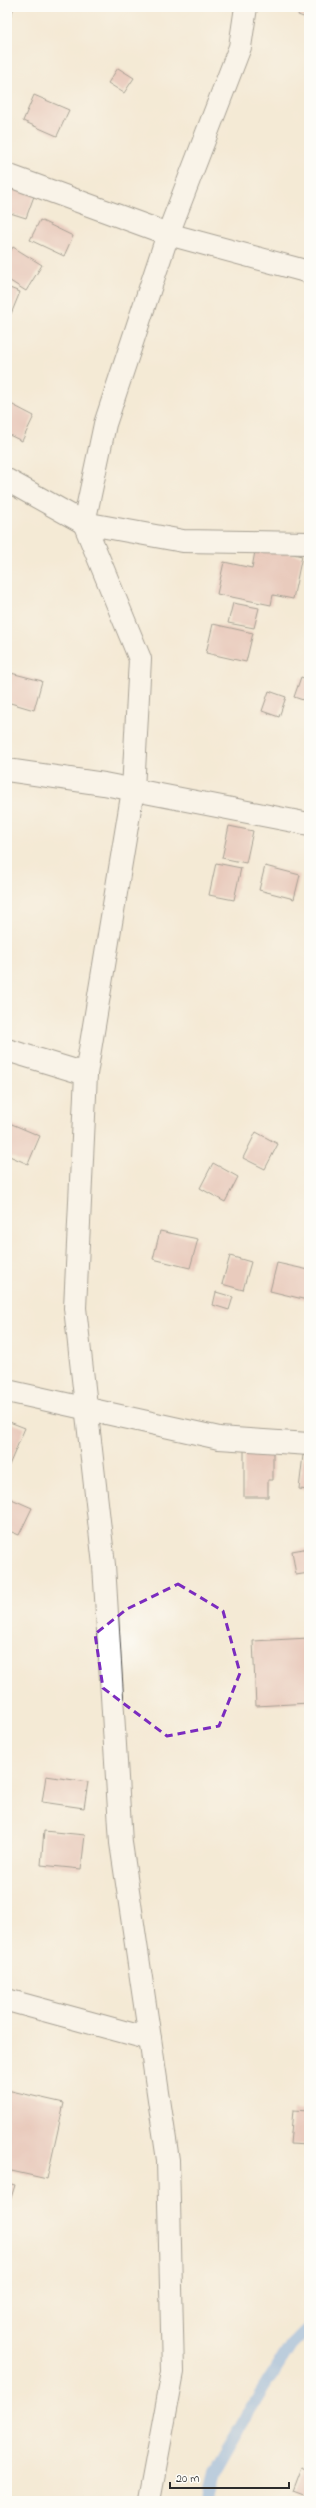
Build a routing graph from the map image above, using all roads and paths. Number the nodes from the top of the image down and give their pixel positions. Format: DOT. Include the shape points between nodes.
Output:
graph roads {
  1 [pos="246,7"];
  2 [pos="7,175"];
  3 [pos="168,234"];
  4 [pos="309,272"];
  5 [pos="7,480"];
  6 [pos="84,523"];
  7 [pos="309,543"];
  8 [pos="7,770"];
  9 [pos="133,790"];
  10 [pos="309,824"];
  11 [pos="7,1050"];
  12 [pos="86,1074"];
  13 [pos="7,1391"];
  14 [pos="87,1409"];
  15 [pos="309,1444"];
  16 [pos="7,2000"];
  17 [pos="150,2039"];
  18 [pos="150,2501"];
  1 -- 3 [label="street" via="240,47"];
  2 -- 3 [label="street"];
  3 -- 4 [label="street"];
  3 -- 6 [label="street" via="105,424"];
  5 -- 6 [label="street"];
  6 -- 7 [label="street" via="183,541"];
  6 -- 9 [label="street" via="140,659"];
  8 -- 9 [label="street"];
  9 -- 10 [label="street"];
  9 -- 12 [label="street"];
  11 -- 12 [label="street"];
  12 -- 14 [label="street" via="75,1308"];
  13 -- 14 [label="street"];
  14 -- 15 [label="street" via="219,1438"];
  14 -- 17 [label="street" via="104,1565 121,1842"];
  16 -- 17 [label="street"];
  17 -- 18 [label="street" via="168,2160 173,2372"];
}
